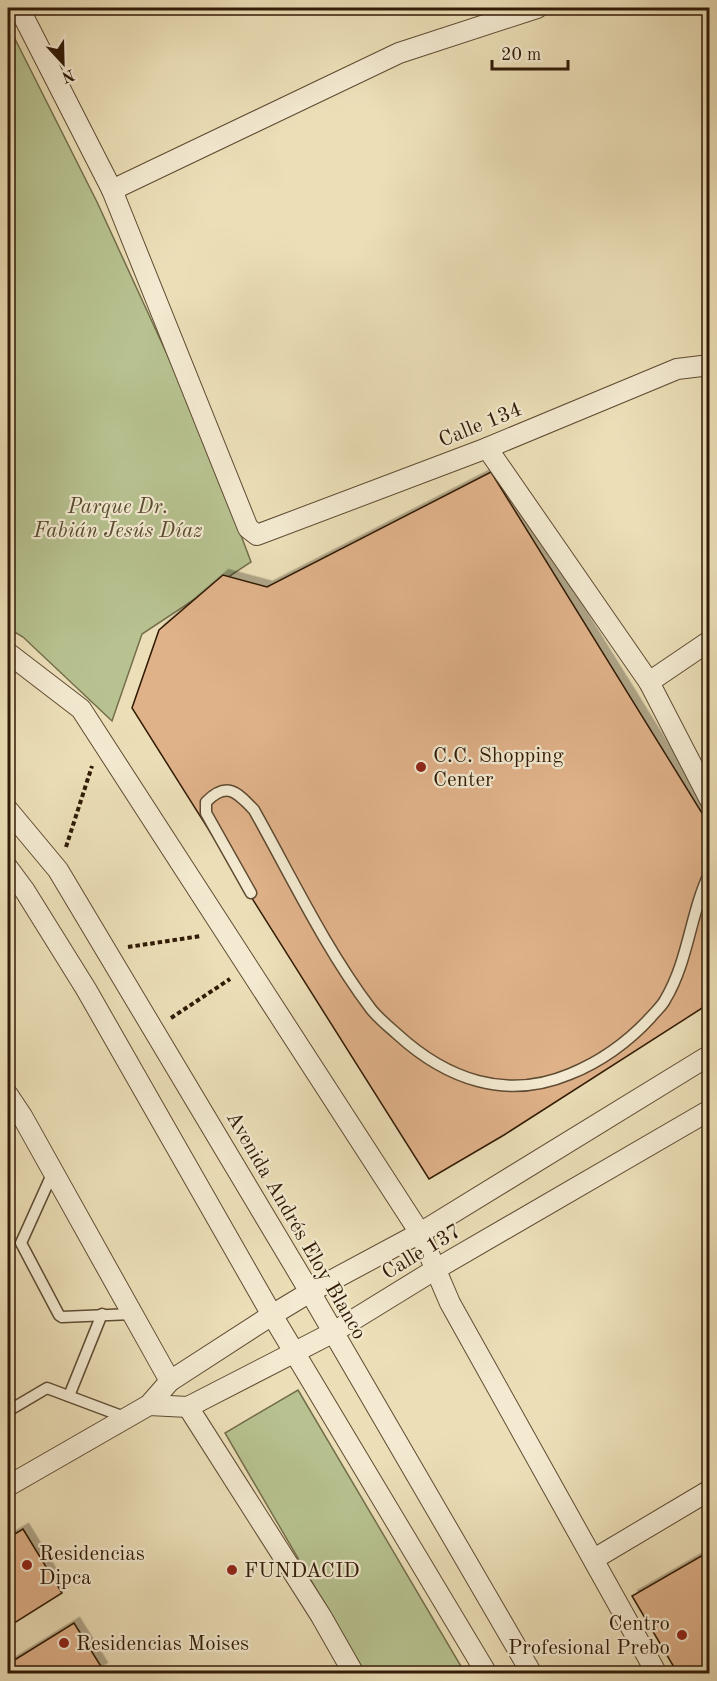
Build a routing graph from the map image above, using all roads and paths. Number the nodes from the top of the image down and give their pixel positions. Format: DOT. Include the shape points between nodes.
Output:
graph roads {
  1 [pos="19,8"];
  2 [pos="537,8"];
  3 [pos="112,190"];
  4 [pos="710,365"];
  5 [pos="487,448"];
  6 [pos="708,642"];
  7 [pos="8,653"];
  8 [pos="649,682"];
  9 [pos="101,739"];
  10 [pos="710,801"];
  11 [pos="8,810"];
  12 [pos="8,868"];
  13 [pos="58,870"];
  14 [pos="710,872"];
  15 [pos="251,893"];
  16 [pos="225,932"];
  17 [pos="107,950"];
  18 [pos="248,968"];
  19 [pos="154,1029"];
  20 [pos="710,1055"];
  21 [pos="8,1095"];
  22 [pos="710,1110"];
  23 [pos="15,1120"];
  24 [pos="53,1172"];
  25 [pos="420,1233"];
  26 [pos="436,1269"];
  27 [pos="310,1292"];
  28 [pos="102,1314"];
  29 [pos="132,1314"];
  30 [pos="272,1315"];
  31 [pos="332,1333"];
  32 [pos="295,1352"];
  33 [pos="170,1381"];
  34 [pos="69,1396"];
  35 [pos="149,1405"];
  36 [pos="188,1407"];
  37 [pos="8,1411"];
  38 [pos="128,1418"];
  39 [pos="8,1486"];
  40 [pos="710,1490"];
  41 [pos="594,1559"];
  42 [pos="354,1674"];
  43 [pos="487,1674"];
  44 [pos="532,1674"];
  45 [pos="657,1674"];
  1 -- 3 [label="street"];
  2 -- 3 [label="street" via="399,53"];
  3 -- 5 [label="street, Calle 134" via="248,528 257,535"];
  4 -- 5 [label="street, Calle 134" via="676,369"];
  5 -- 8 [label="street"];
  6 -- 8 [label="street"];
  7 -- 9 [label="street" via="81,709"];
  8 -- 10 [label="street"];
  9 -- 13 [label="path"];
  9 -- 16 [label="street"];
  11 -- 13 [label="street, Avenida Andrés Eloy Blanco"];
  12 -- 30 [label="street" via="86,989"];
  13 -- 17 [label="street, Avenida Andrés Eloy Blanco"];
  14 -- 15 [label="lane" via="699,894 679,972 664,1002 633,1036 594,1065 554,1081 511,1088 468,1080 414,1050 372,1010 333,950 254,810 229,790 215,794 206,802 206,813"];
  16 -- 17 [label="path"];
  16 -- 18 [label="street"];
  17 -- 19 [label="street, Avenida Andrés Eloy Blanco"];
  18 -- 19 [label="path"];
  18 -- 25 [label="street"];
  19 -- 27 [label="street, Avenida Andrés Eloy Blanco"];
  20 -- 25 [label="street"];
  21 -- 23 [label="street"];
  22 -- 26 [label="street, Calle 137"];
  23 -- 24 [label="street"];
  24 -- 28 [label="lane" via="22,1245 60,1316"];
  24 -- 29 [label="street"];
  25 -- 26 [label="street"];
  25 -- 27 [label="street"];
  26 -- 31 [label="street, Calle 137"];
  26 -- 41 [label="street" via="450,1303"];
  27 -- 30 [label="street"];
  27 -- 31 [label="street, Avenida Andrés Eloy Blanco"];
  28 -- 29 [label="lane"];
  28 -- 34 [label="lane"];
  29 -- 33 [label="street"];
  30 -- 32 [label="street"];
  30 -- 33 [label="street"];
  31 -- 32 [label="street, Calle 137"];
  31 -- 44 [label="street, Avenida Andrés Eloy Blanco"];
  32 -- 36 [label="street, Calle 137"];
  32 -- 43 [label="street"];
  33 -- 35 [label="street"];
  34 -- 37 [label="lane" via="47,1388"];
  34 -- 38 [label="lane"];
  35 -- 36 [label="street"];
  35 -- 38 [label="street"];
  36 -- 42 [label="street"];
  38 -- 39 [label="street"];
  40 -- 41 [label="street"];
  41 -- 45 [label="street"];
}
